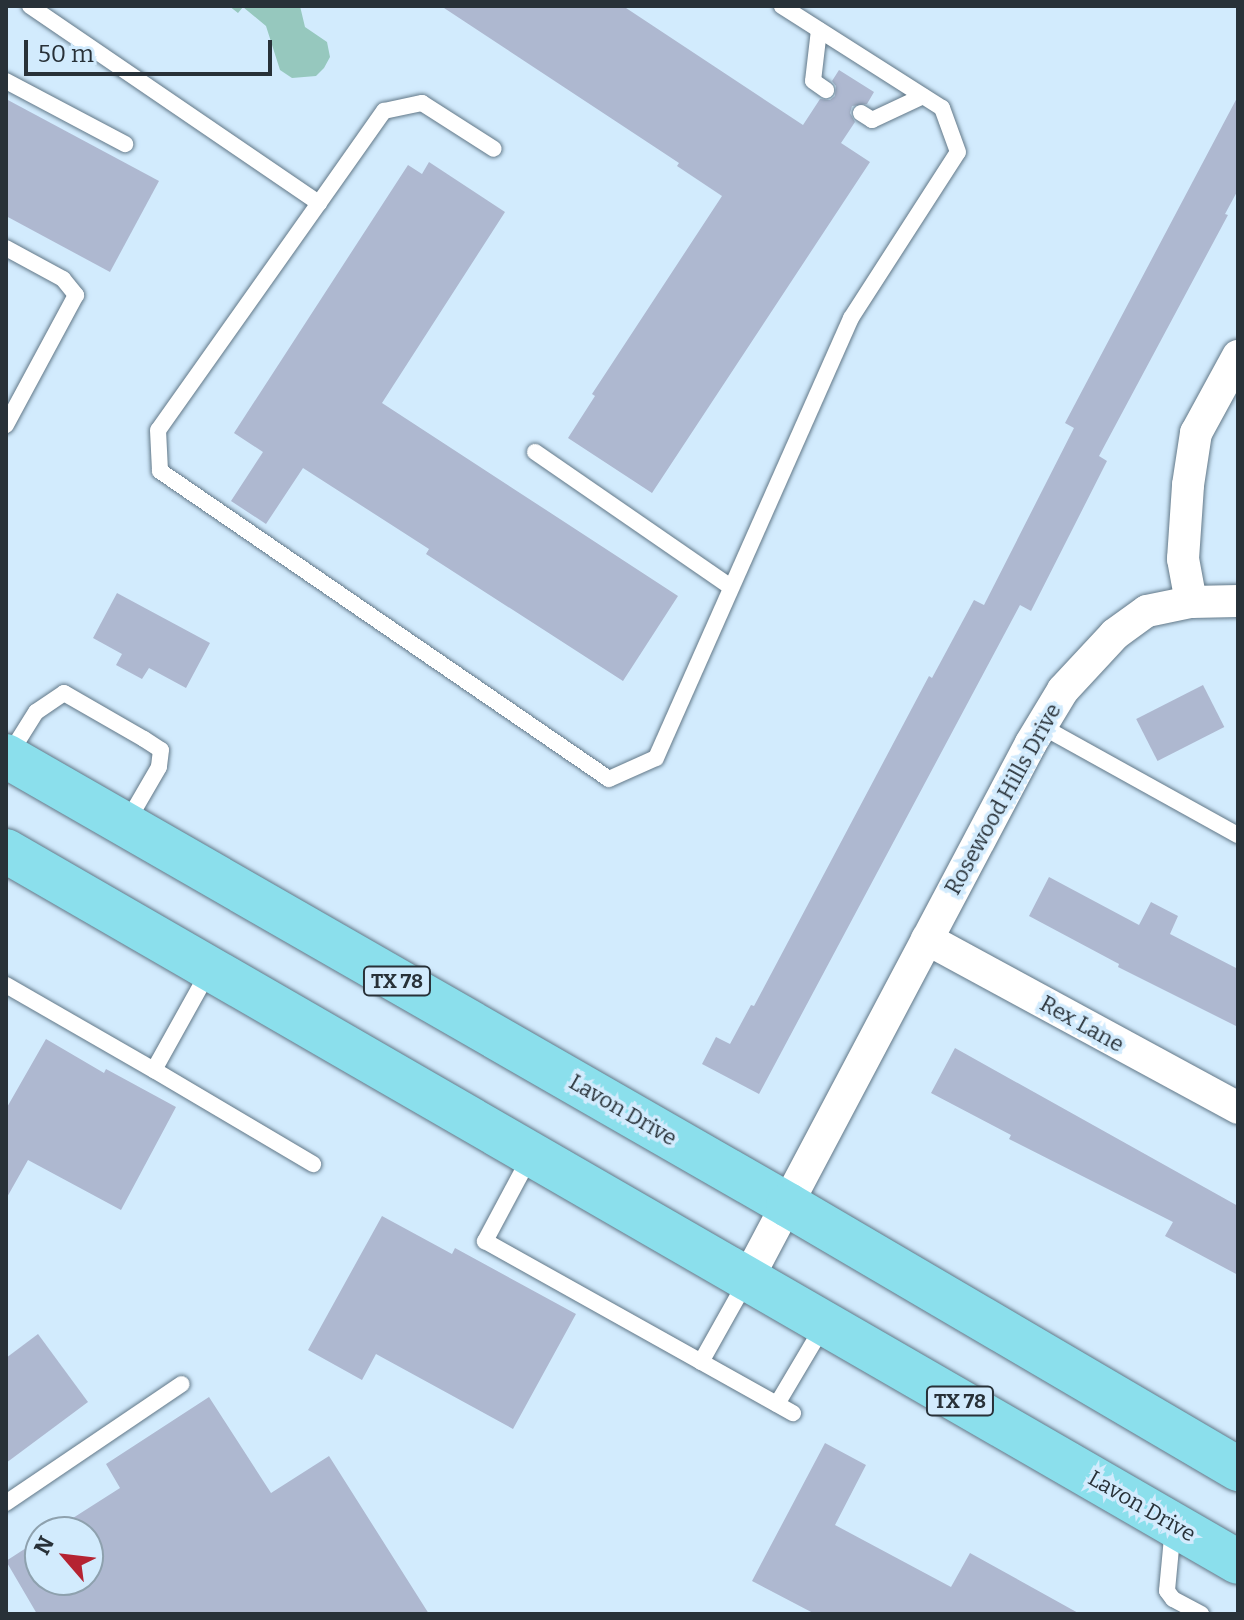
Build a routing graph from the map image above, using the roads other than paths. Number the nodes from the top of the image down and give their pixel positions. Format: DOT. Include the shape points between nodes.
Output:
graph roads {
  1 [pos="30,6"];
  2 [pos="782,6"];
  3 [pos="819,30"];
  4 [pos="6,81"];
  5 [pos="826,90"];
  6 [pos="923,96"];
  7 [pos="861,113"];
  8 [pos="125,144"];
  9 [pos="494,149"];
  10 [pos="319,203"];
  11 [pos="6,248"];
  12 [pos="1238,356"];
  13 [pos="6,425"];
  14 [pos="535,452"];
  15 [pos="731,587"];
  16 [pos="1238,601"];
  17 [pos="1191,602"];
  18 [pos="1041,726"];
  19 [pos="6,757"];
  20 [pos="125,825"];
  21 [pos="1238,835"];
  22 [pos="6,851"];
  23 [pos="927,939"];
  24 [pos="210,969"];
  25 [pos="6,985"];
  26 [pos="154,1070"];
  27 [pos="1238,1108"];
  28 [pos="531,1154"];
  29 [pos="313,1164"];
  30 [pos="788,1205"];
  31 [pos="748,1278"];
  32 [pos="825,1323"];
  33 [pos="701,1362"];
  34 [pos="182,1384"];
  35 [pos="777,1404"];
  36 [pos="793,1413"];
  37 [pos="1238,1469"];
  38 [pos="6,1503"];
  39 [pos="1173,1524"];
  40 [pos="1238,1562"];
  41 [pos="1201,1614"];
  1 -- 10 [label="lane"];
  2 -- 3 [label="lane"];
  3 -- 5 [label="lane" via="813,81"];
  3 -- 6 [label="lane"];
  4 -- 8 [label="lane"];
  6 -- 7 [label="lane" via="872,120"];
  6 -- 15 [label="lane" via="942,108 958,152 851,318"];
  9 -- 10 [label="lane" via="422,103 384,111"];
  10 -- 15 [label="lane" via="158,430 160,471 609,779 656,758"];
  11 -- 13 [label="lane" via="63,279 76,295"];
  12 -- 17 [label="street" via="1196,433 1183,559"];
  14 -- 15 [label="lane"];
  16 -- 17 [label="street, Rosewood Hills Drive"];
  17 -- 18 [label="street, Rosewood Hills Drive" via="1147,611 1115,634 1063,690"];
  18 -- 21 [label="lane"];
  18 -- 23 [label="street, Rosewood Hills Drive"];
  19 -- 20 [label="main road, Lavon Drive / TX 78"];
  19 -- 20 [label="lane" via="50,699 64,693 77,700 161,750 159,767"];
  20 -- 30 [label="main road, Lavon Drive / TX 78"];
  22 -- 24 [label="main road, Lavon Drive / TX 78"];
  23 -- 27 [label="street, Rex Lane"];
  23 -- 30 [label="street, Rosewood Hills Drive"];
  24 -- 26 [label="lane"];
  24 -- 28 [label="main road, Lavon Drive / TX 78"];
  25 -- 26 [label="lane"];
  26 -- 29 [label="lane"];
  28 -- 31 [label="main road, Lavon Drive / TX 78"];
  28 -- 33 [label="lane" via="485,1241"];
  30 -- 31 [label="street, Rosewood Hills Drive"];
  30 -- 37 [label="main road, Lavon Drive / TX 78"];
  31 -- 32 [label="main road, Lavon Drive / TX 78"];
  31 -- 33 [label="lane"];
  32 -- 35 [label="lane"];
  32 -- 39 [label="main road, Lavon Drive / TX 78"];
  33 -- 35 [label="lane"];
  34 -- 38 [label="lane"];
  35 -- 36 [label="lane"];
  39 -- 40 [label="main road, Lavon Drive / TX 78"];
  39 -- 41 [label="lane" via="1167,1591"];
}
